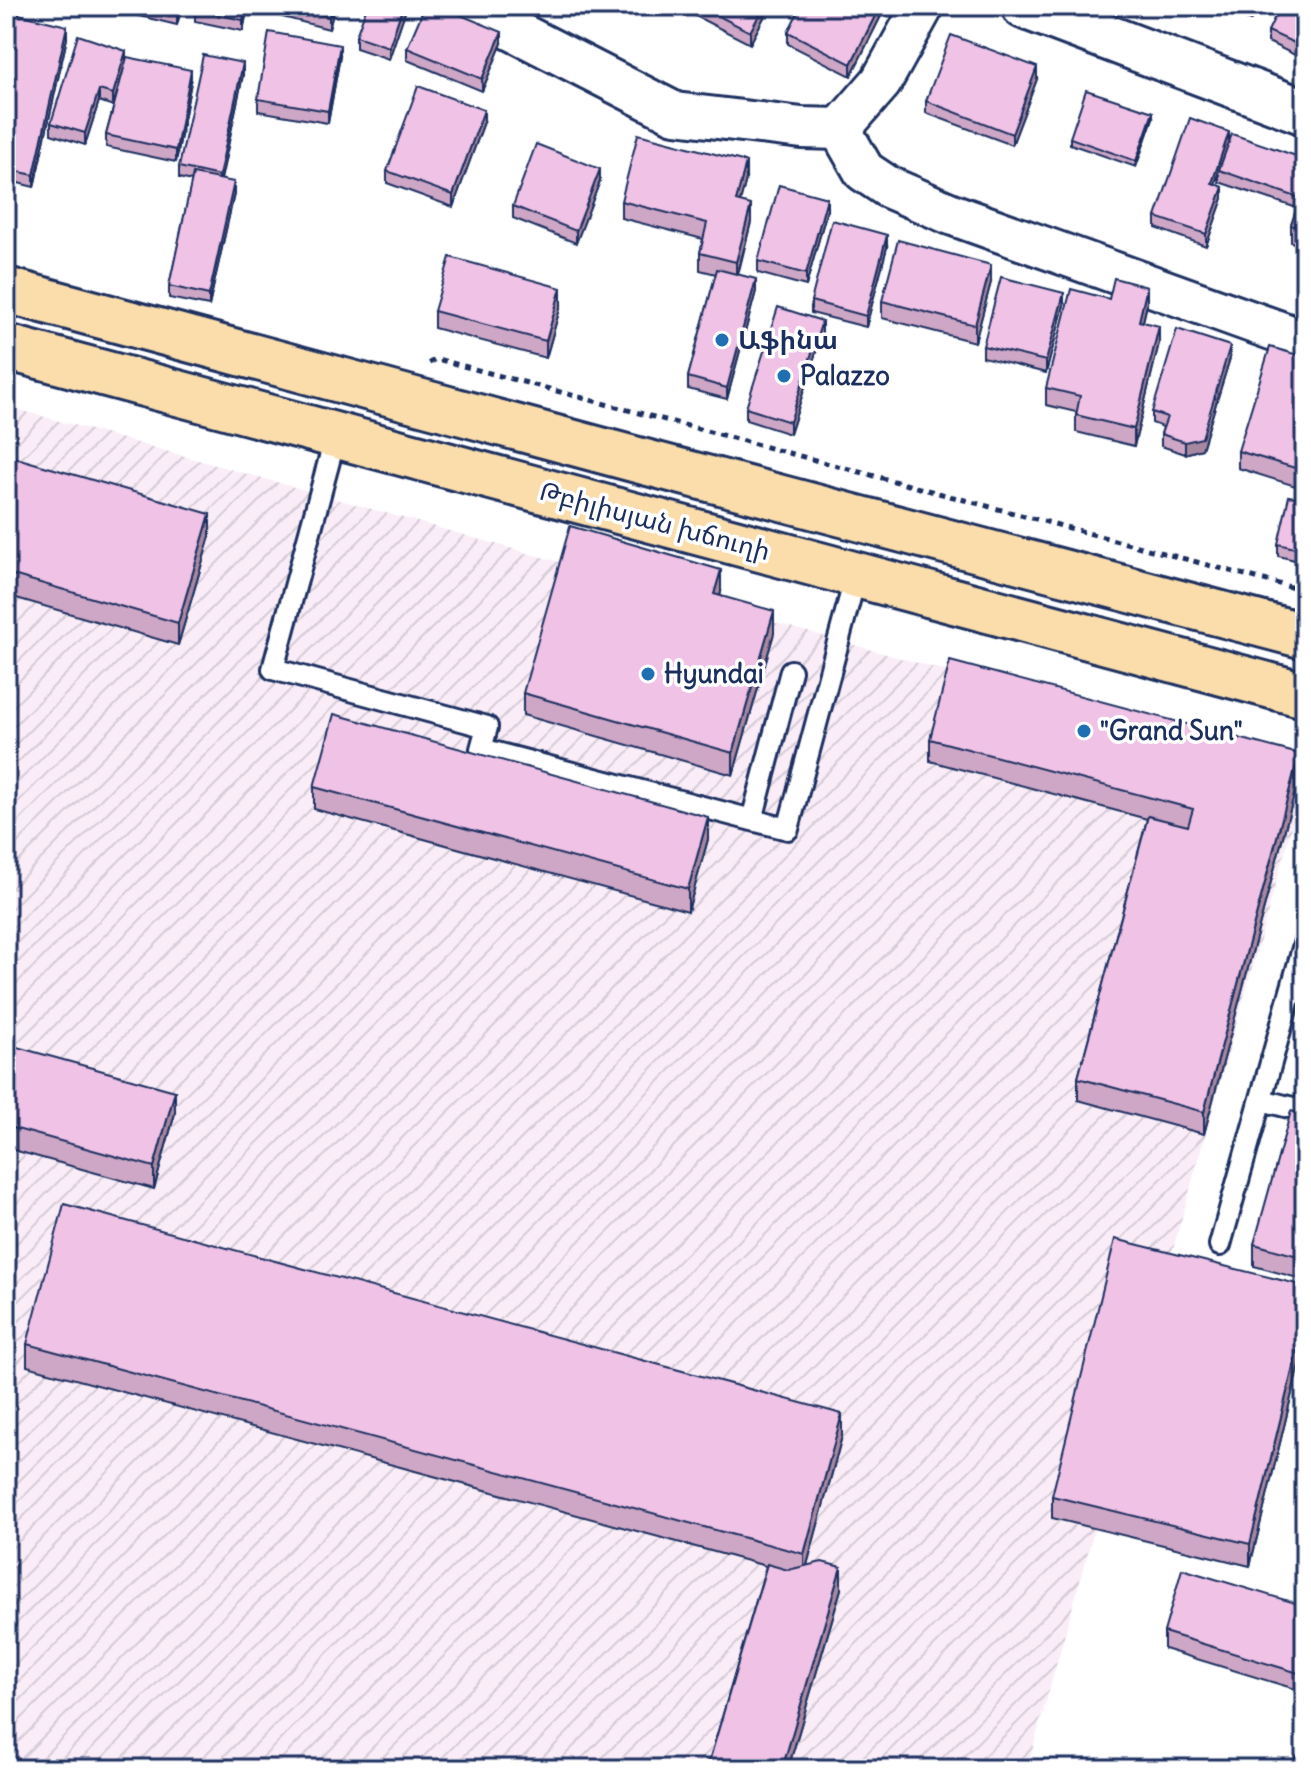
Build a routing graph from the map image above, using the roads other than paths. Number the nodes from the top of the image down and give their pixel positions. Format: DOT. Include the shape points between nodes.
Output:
graph roads {
  1 [pos="466,6"];
  2 [pos="923,6"];
  3 [pos="1024,6"];
  4 [pos="1305,112"];
  5 [pos="840,129"];
  6 [pos="6,290"];
  7 [pos="1305,341"];
  8 [pos="6,347"];
  9 [pos="336,435"];
  10 [pos="856,575"];
  11 [pos="1305,636"];
  12 [pos="791,671"];
  13 [pos="1305,695"];
  14 [pos="752,820"];
  15 [pos="1305,941"];
  16 [pos="1261,1100"];
  17 [pos="1305,1111"];
  18 [pos="1220,1245"];
  1 -- 5 [label="street" via="675,113"];
  2 -- 5 [label="street" via="881,82"];
  3 -- 4 [label="main road"];
  5 -- 7 [label="street" via="864,171 888,187"];
  6 -- 11 [label="main road, Թբիլիսյան խճուղի"];
  8 -- 9 [label="main road, Թբիլիսյան խճուղի"];
  9 -- 10 [label="main road, Թբիլիսյան խճուղի"];
  9 -- 14 [label="lane" via="273,669 487,727 481,749"];
  10 -- 13 [label="main road, Թբիլիսյան խճուղի"];
  10 -- 14 [label="lane" via="788,829"];
  12 -- 14 [label="lane"];
  15 -- 16 [label="lane"];
  16 -- 17 [label="lane"];
  16 -- 18 [label="lane"];
}
